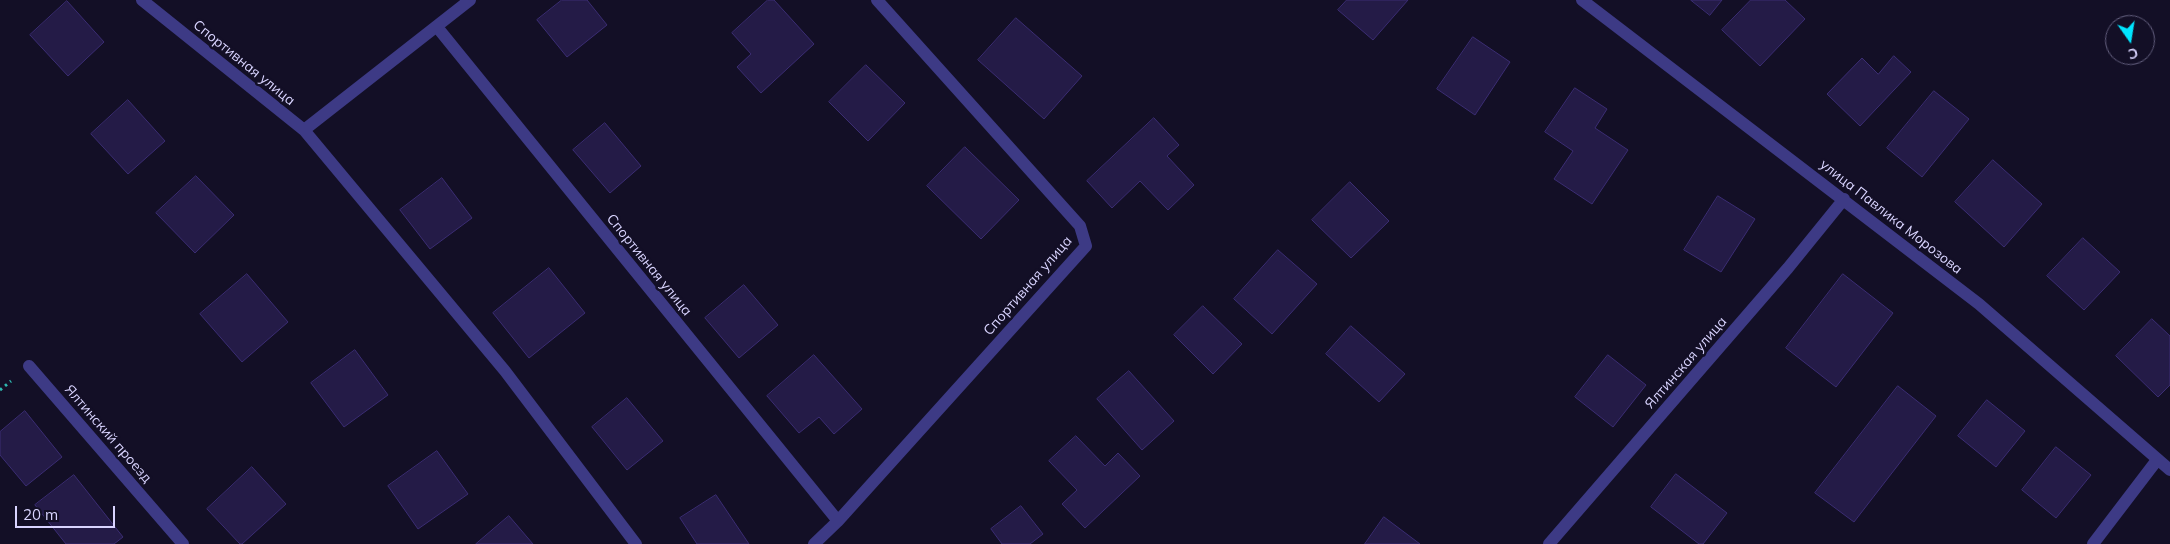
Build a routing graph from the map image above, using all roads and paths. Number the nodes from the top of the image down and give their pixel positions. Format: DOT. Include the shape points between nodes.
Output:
graph roads {
  1 [pos="142,0"];
  2 [pos="470,0"];
  3 [pos="877,0"];
  4 [pos="1582,0"];
  5 [pos="437,27"];
  6 [pos="304,130"];
  7 [pos="1844,199"];
  8 [pos="29,366"];
  9 [pos="2157,460"];
  10 [pos="2170,470"];
  11 [pos="838,521"];
  12 [pos="183,544"];
  13 [pos="636,544"];
  14 [pos="814,544"];
  15 [pos="1550,544"];
  16 [pos="2093,544"];
  1 -- 6 [label="street, Спортивная улица"];
  2 -- 5 [label="street"];
  3 -- 11 [label="street, Спортивная улица" via="1080,226 1086,246"];
  4 -- 7 [label="street, улица Павлика Морозова"];
  5 -- 6 [label="street"];
  5 -- 11 [label="street, Спортивная улица"];
  6 -- 13 [label="street, Спортивная улица" via="505,371"];
  7 -- 9 [label="street, улица Павлика Морозова" via="1979,304"];
  7 -- 15 [label="street, Ялтинская улица"];
  8 -- 12 [label="street, Ялтинский проезд"];
  9 -- 10 [label="street, улица Павлика Морозова"];
  9 -- 16 [label="street"];
  11 -- 14 [label="street, Спортивная улица"];
}
